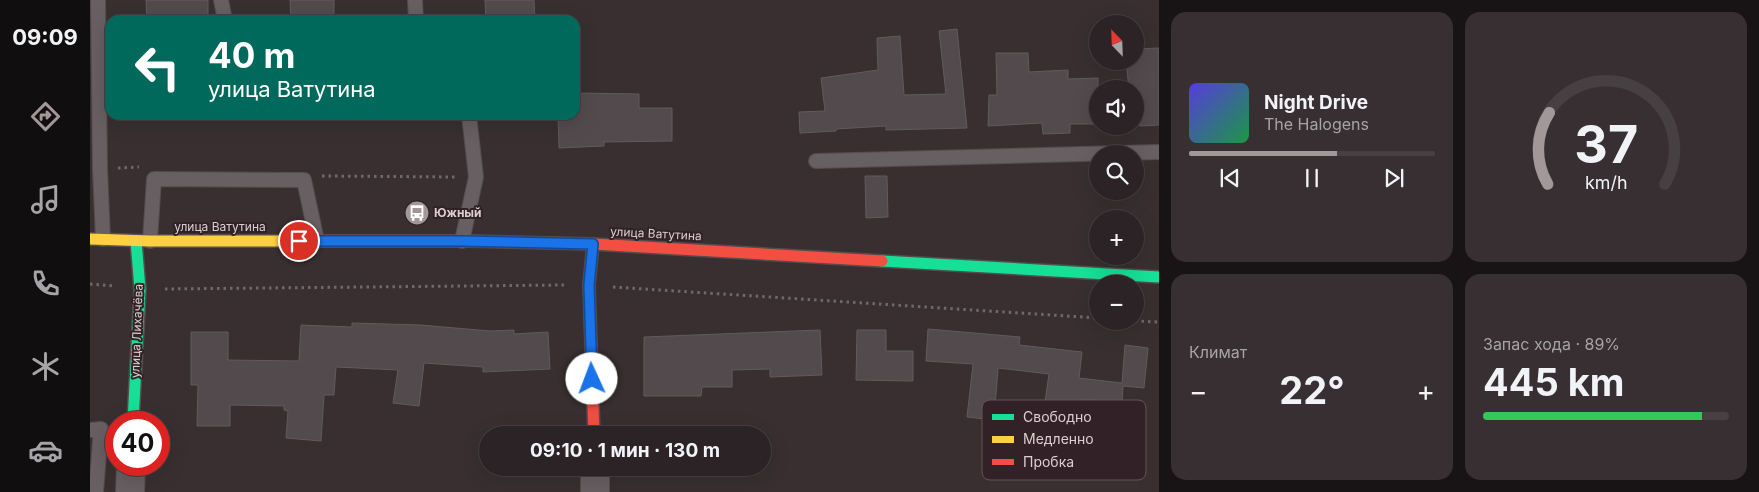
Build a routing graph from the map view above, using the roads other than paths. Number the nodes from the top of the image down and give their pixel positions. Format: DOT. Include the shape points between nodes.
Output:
graph roads {
  1 [pos="98,0"];
  2 [pos="221,0"];
  3 [pos="415,0"];
  4 [pos="224,15"];
  5 [pos="416,15"];
  6 [pos="470,120"];
  7 [pos="1159,152"];
  8 [pos="816,161"];
  9 [pos="97,239"];
  10 [pos="143,241"];
  11 [pos="318,241"];
  12 [pos="462,241"];
  13 [pos="593,244"];
  14 [pos="1159,277"];
  15 [pos="134,411"];
  16 [pos="594,426"];
  17 [pos="90,430"];
  18 [pos="131,476"];
  19 [pos="595,476"];
  20 [pos="96,492"];
  21 [pos="130,492"];
  22 [pos="596,492"];
  1 -- 9 [label="lane" via="100,169"];
  2 -- 4 [label="lane"];
  3 -- 5 [label="lane"];
  6 -- 12 [label="lane" via="476,177"];
  7 -- 8 [label="lane"];
  9 -- 10 [label="main road, улица Ватутина"];
  10 -- 11 [label="main road, улица Ватутина"];
  10 -- 11 [label="lane" via="154,179 304,180"];
  10 -- 15 [label="main road, улица Лихачёва"];
  11 -- 12 [label="main road, улица Ватутина"];
  12 -- 13 [label="main road, улица Ватутина"];
  13 -- 14 [label="main road, улица Ватутина"];
  13 -- 16 [label="main road" via="589,285"];
  17 -- 20 [label="lane" via="101,429"];
  18 -- 21 [label="street"];
  19 -- 22 [label="street"];
}
